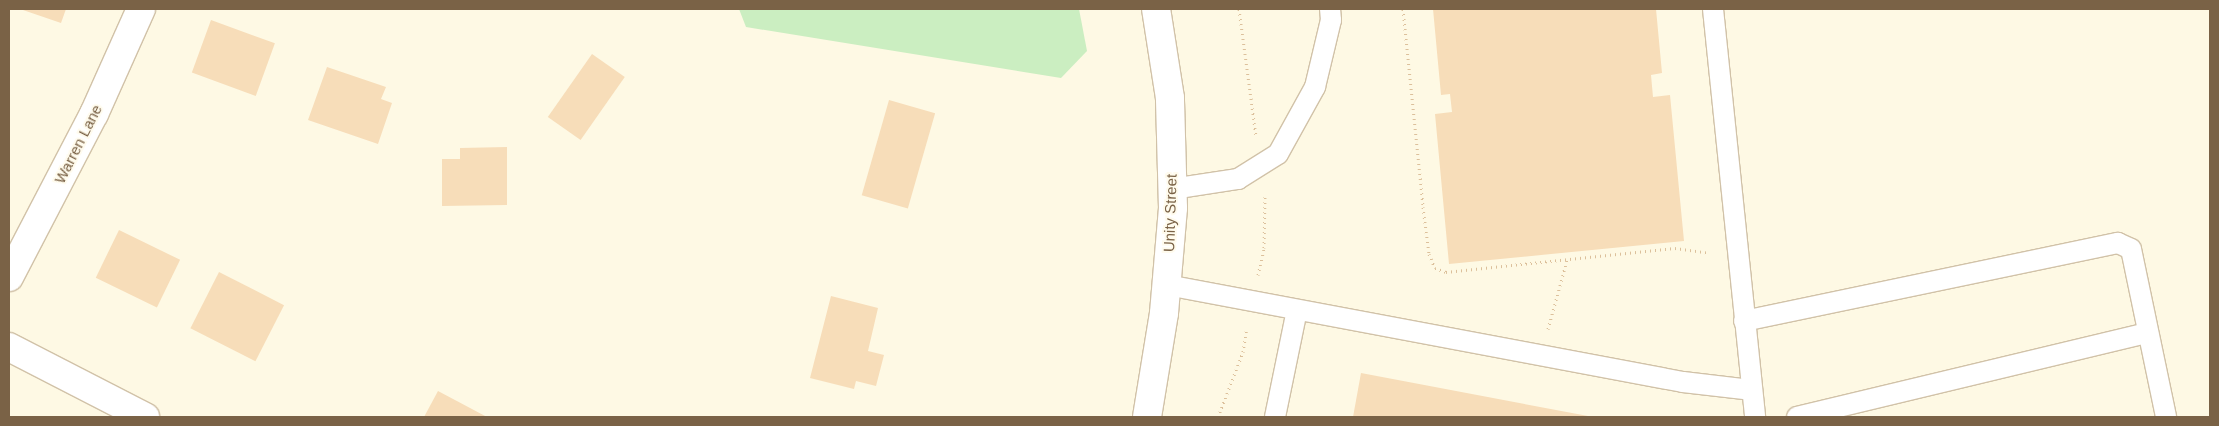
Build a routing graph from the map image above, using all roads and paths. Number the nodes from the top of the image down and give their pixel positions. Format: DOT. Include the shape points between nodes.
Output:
graph roads {
  1 [pos="142,9"];
  2 [pos="1156,9"];
  3 [pos="1239,9"];
  4 [pos="1330,9"];
  5 [pos="1403,9"];
  6 [pos="1713,9"];
  7 [pos="1261,165"];
  8 [pos="1172,188"];
  9 [pos="1736,257"];
  10 [pos="1567,260"];
  11 [pos="9,277"];
  12 [pos="1167,286"];
  13 [pos="1297,310"];
  14 [pos="1744,321"];
  15 [pos="2148,332"];
  16 [pos="9,346"];
  17 [pos="1541,355"];
  18 [pos="1752,390"];
  19 [pos="145,417"];
  20 [pos="1147,417"];
  21 [pos="1275,417"];
  22 [pos="1754,417"];
  23 [pos="1797,417"];
  24 [pos="2166,417"];
  1 -- 11 [label="street, Warren Lane" via="94,114"];
  2 -- 8 [label="street, Unity Street" via="1170,98"];
  3 -- 7 [label="path"];
  4 -- 7 [label="lane" via="1331,20 1315,87 1278,154"];
  5 -- 10 [label="path" via="1423,207 1429,254 1435,268 1446,272"];
  6 -- 9 [label="lane"];
  7 -- 8 [label="lane" via="1238,179"];
  8 -- 12 [label="street, Unity Street"];
  9 -- 10 [label="path" via="1674,248"];
  9 -- 14 [label="lane"];
  10 -- 17 [label="path"];
  12 -- 13 [label="lane"];
  12 -- 20 [label="street, Unity Street"];
  13 -- 17 [label="lane"];
  13 -- 21 [label="lane"];
  14 -- 15 [label="lane" via="2118,243 2131,249"];
  14 -- 18 [label="lane"];
  15 -- 23 [label="lane"];
  15 -- 24 [label="lane"];
  16 -- 19 [label="street"];
  17 -- 18 [label="lane" via="1683,382"];
  18 -- 22 [label="lane"];
}
